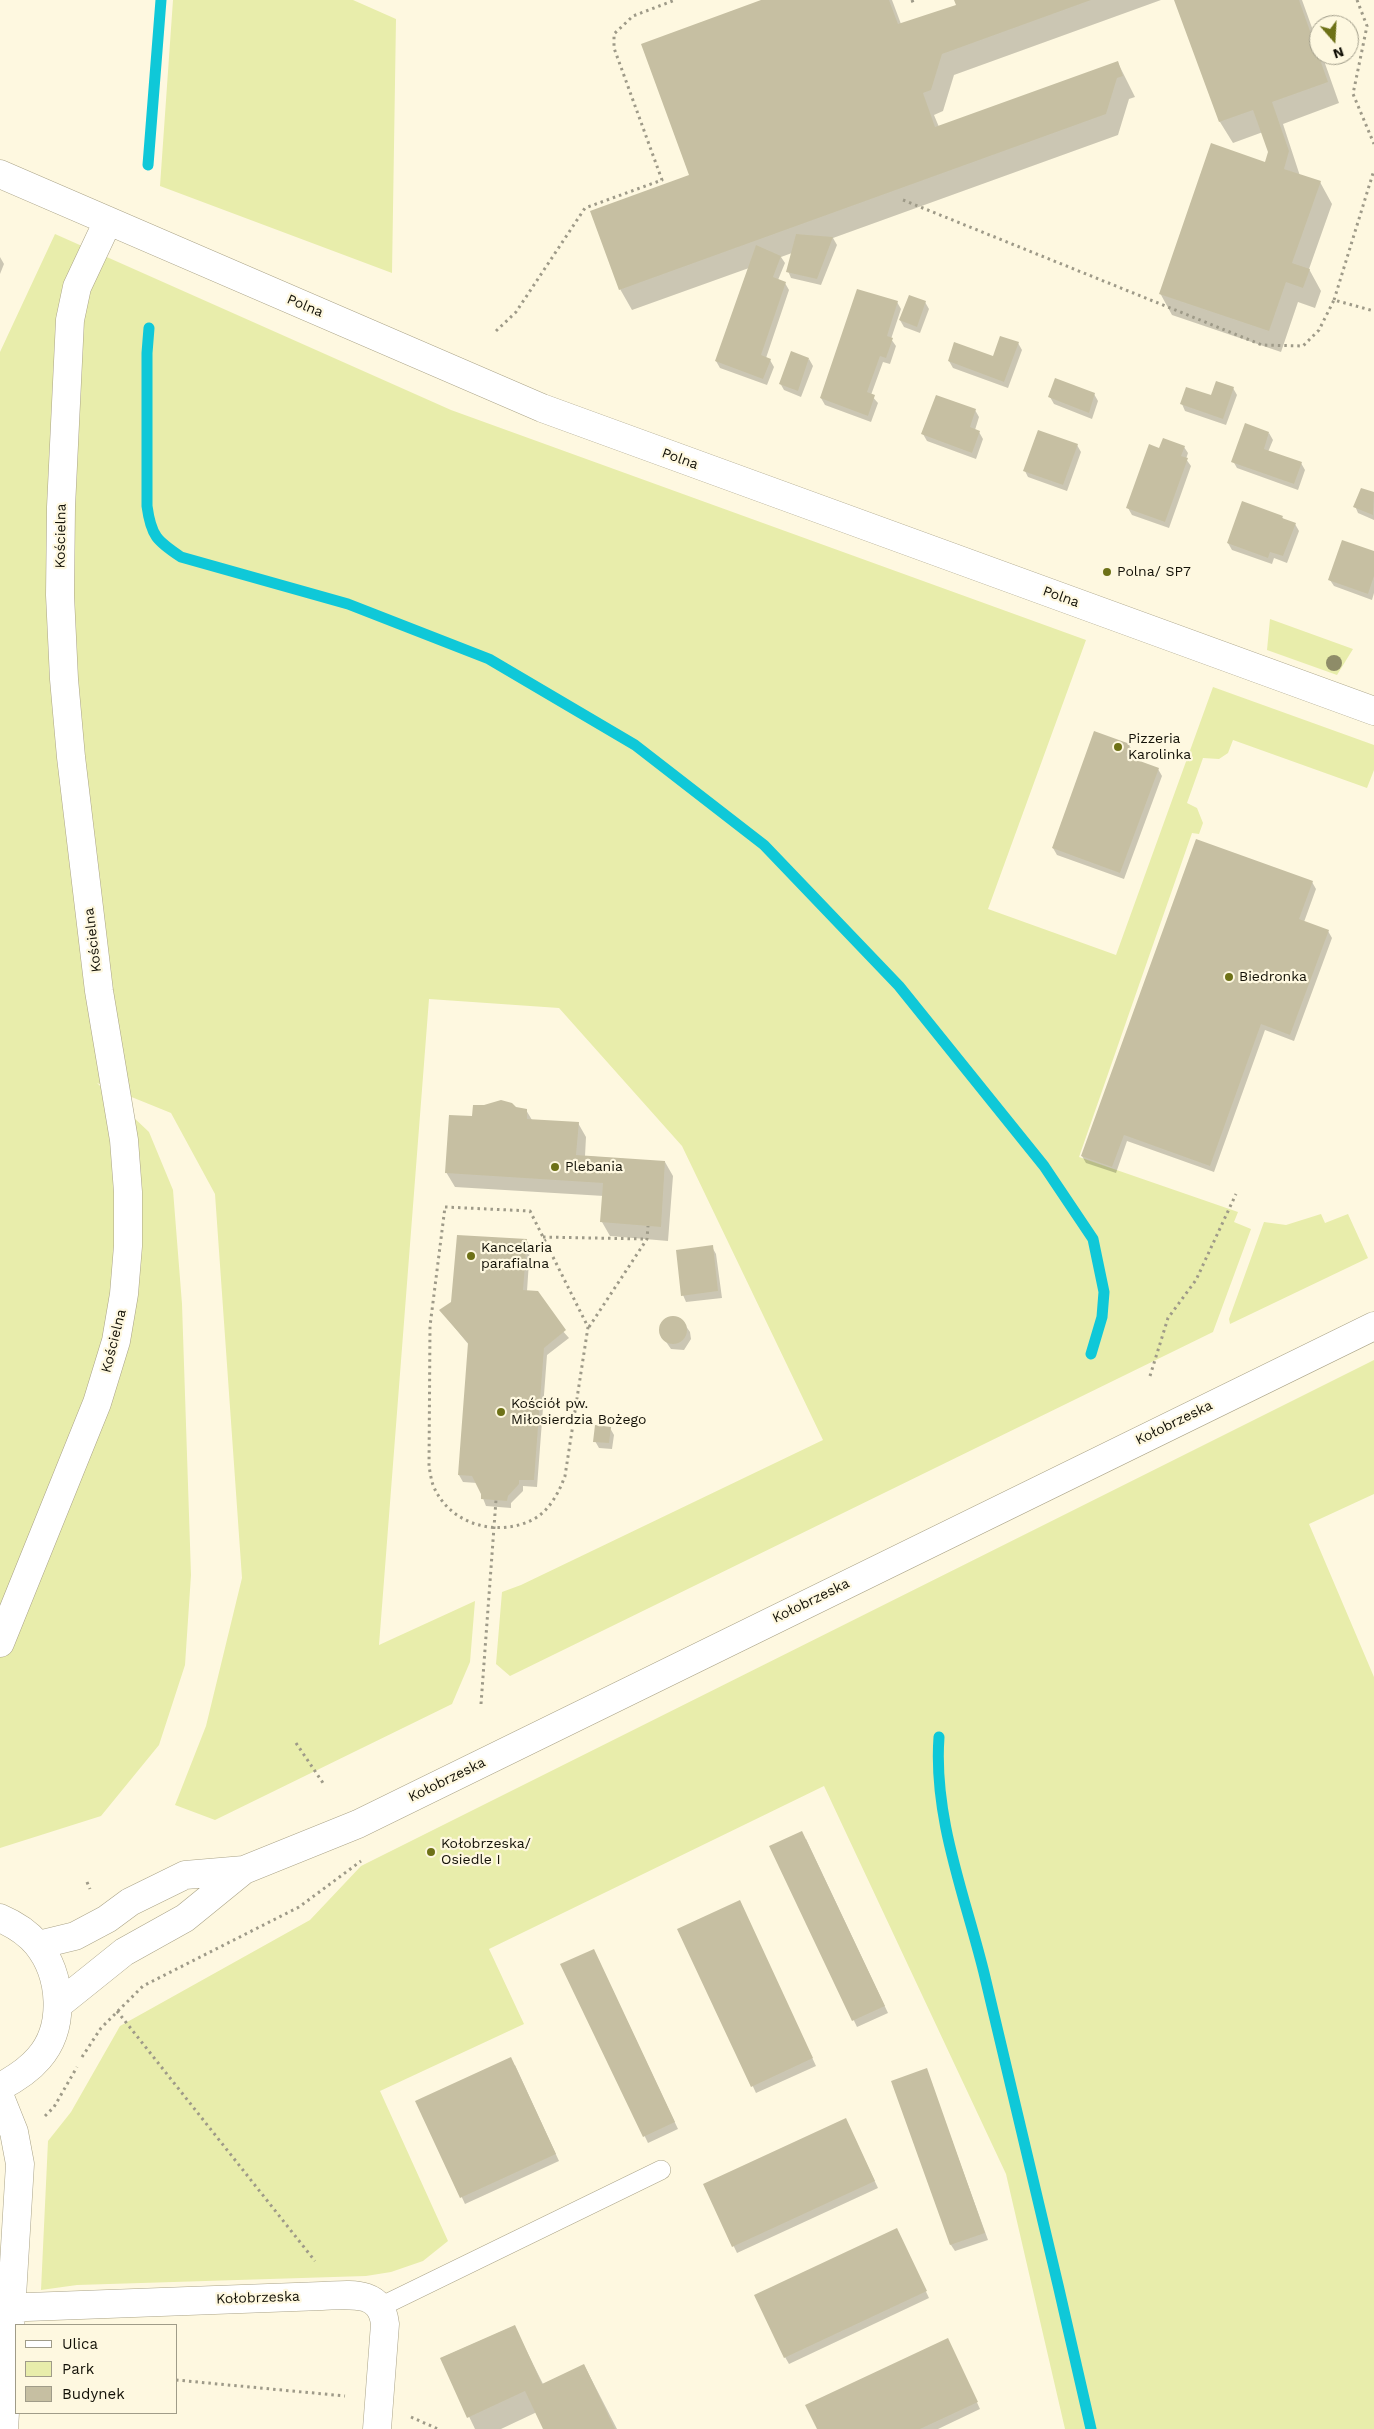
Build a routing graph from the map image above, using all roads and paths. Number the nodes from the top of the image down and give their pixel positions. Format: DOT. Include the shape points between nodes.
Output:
graph roads {
  1 [pos="675,0"];
  2 [pos="912,0"];
  3 [pos="1357,0"];
  4 [pos="914,5"];
  5 [pos="1374,144"];
  6 [pos="1374,170"];
  7 [pos="0,174"];
  8 [pos="903,200"];
  9 [pos="108,220"];
  10 [pos="1334,300"];
  11 [pos="1374,311"];
  12 [pos="496,331"];
  13 [pos="1374,711"];
  14 [pos="1236,1194"];
  15 [pos="648,1226"];
  16 [pos="543,1237"];
  17 [pos="647,1239"];
  18 [pos="1374,1326"];
  19 [pos="588,1327"];
  20 [pos="1150,1376"];
  21 [pos="496,1500"];
  22 [pos="494,1529"];
  23 [pos="0,1643"];
  24 [pos="482,1704"];
  25 [pos="296,1743"];
  26 [pos="323,1784"];
  27 [pos="370,1857"];
  28 [pos="244,1870"];
  29 [pos="0,1918"];
  30 [pos="38,1945"];
  31 [pos="58,2005"];
  32 [pos="117,2011"];
  33 [pos="0,2087"];
  34 [pos="0,2097"];
  35 [pos="14,2132"];
  36 [pos="661,2170"];
  37 [pos="322,2296"];
  38 [pos="5,2307"];
  39 [pos="380,2307"];
  40 [pos="178,2380"];
  41 [pos="379,2398"];
  42 [pos="411,2417"];
  43 [pos="4,2429"];
  44 [pos="377,2429"];
  45 [pos="438,2429"];
  1 -- 12 [label="path" via="633,16 614,34 614,48 662,180 585,208 516,312"];
  2 -- 4 [label="path"];
  3 -- 5 [label="path" via="1367,26 1353,94"];
  6 -- 10 [label="path"];
  7 -- 9 [label="street, Polna"];
  8 -- 10 [label="path" via="1262,345 1303,346 1319,330"];
  9 -- 13 [label="street, Polna" via="542,408"];
  9 -- 23 [label="street, Kościelna" via="77,287 70,320 60,506 60,595 71,757 99,991 124,1140 128,1246 116,1341 97,1402"];
  10 -- 11 [label="path"];
  14 -- 20 [label="path" via="1196,1280 1168,1318"];
  15 -- 17 [label="path"];
  16 -- 17 [label="path"];
  16 -- 19 [label="path"];
  16 -- 22 [label="path" via="530,1210 445,1207 430,1326 429,1466 433,1485 455,1514 472,1524"];
  17 -- 19 [label="path"];
  18 -- 28 [label="street, Kołobrzeska" via="358,1824"];
  19 -- 22 [label="path" via="565,1476 560,1490 551,1504 535,1518 515,1526"];
  21 -- 22 [label="path"];
  22 -- 24 [label="path"];
  25 -- 26 [label="path"];
  27 -- 32 [label="path" via="299,1907 143,1986"];
  28 -- 30 [label="street, Kołobrzeska" via="185,1875 130,1902 76,1936"];
  28 -- 31 [label="street, Kołobrzeska" via="185,1918 124,1952"];
  29 -- 30 [label="street" via="27,1934"];
  30 -- 31 [label="street" via="53,1974"];
  31 -- 33 [label="street" via="53,2032 40,2057 21,2076"];
  32 -- 35 [label="path" via="88,2047 54,2107 38,2123"];
  32 -- 37 [label="path" via="321,2268"];
  34 -- 35 [label="street"];
  35 -- 38 [label="street" via="20,2164"];
  36 -- 39 [label="lane"];
  37 -- 38 [label="street, Kołobrzeska"];
  37 -- 39 [label="street, Kołobrzeska" via="356,2295 368,2298"];
  38 -- 43 [label="street"];
  39 -- 41 [label="street" via="385,2324"];
  40 -- 41 [label="path"];
  41 -- 44 [label="street"];
  42 -- 45 [label="path"];
}
